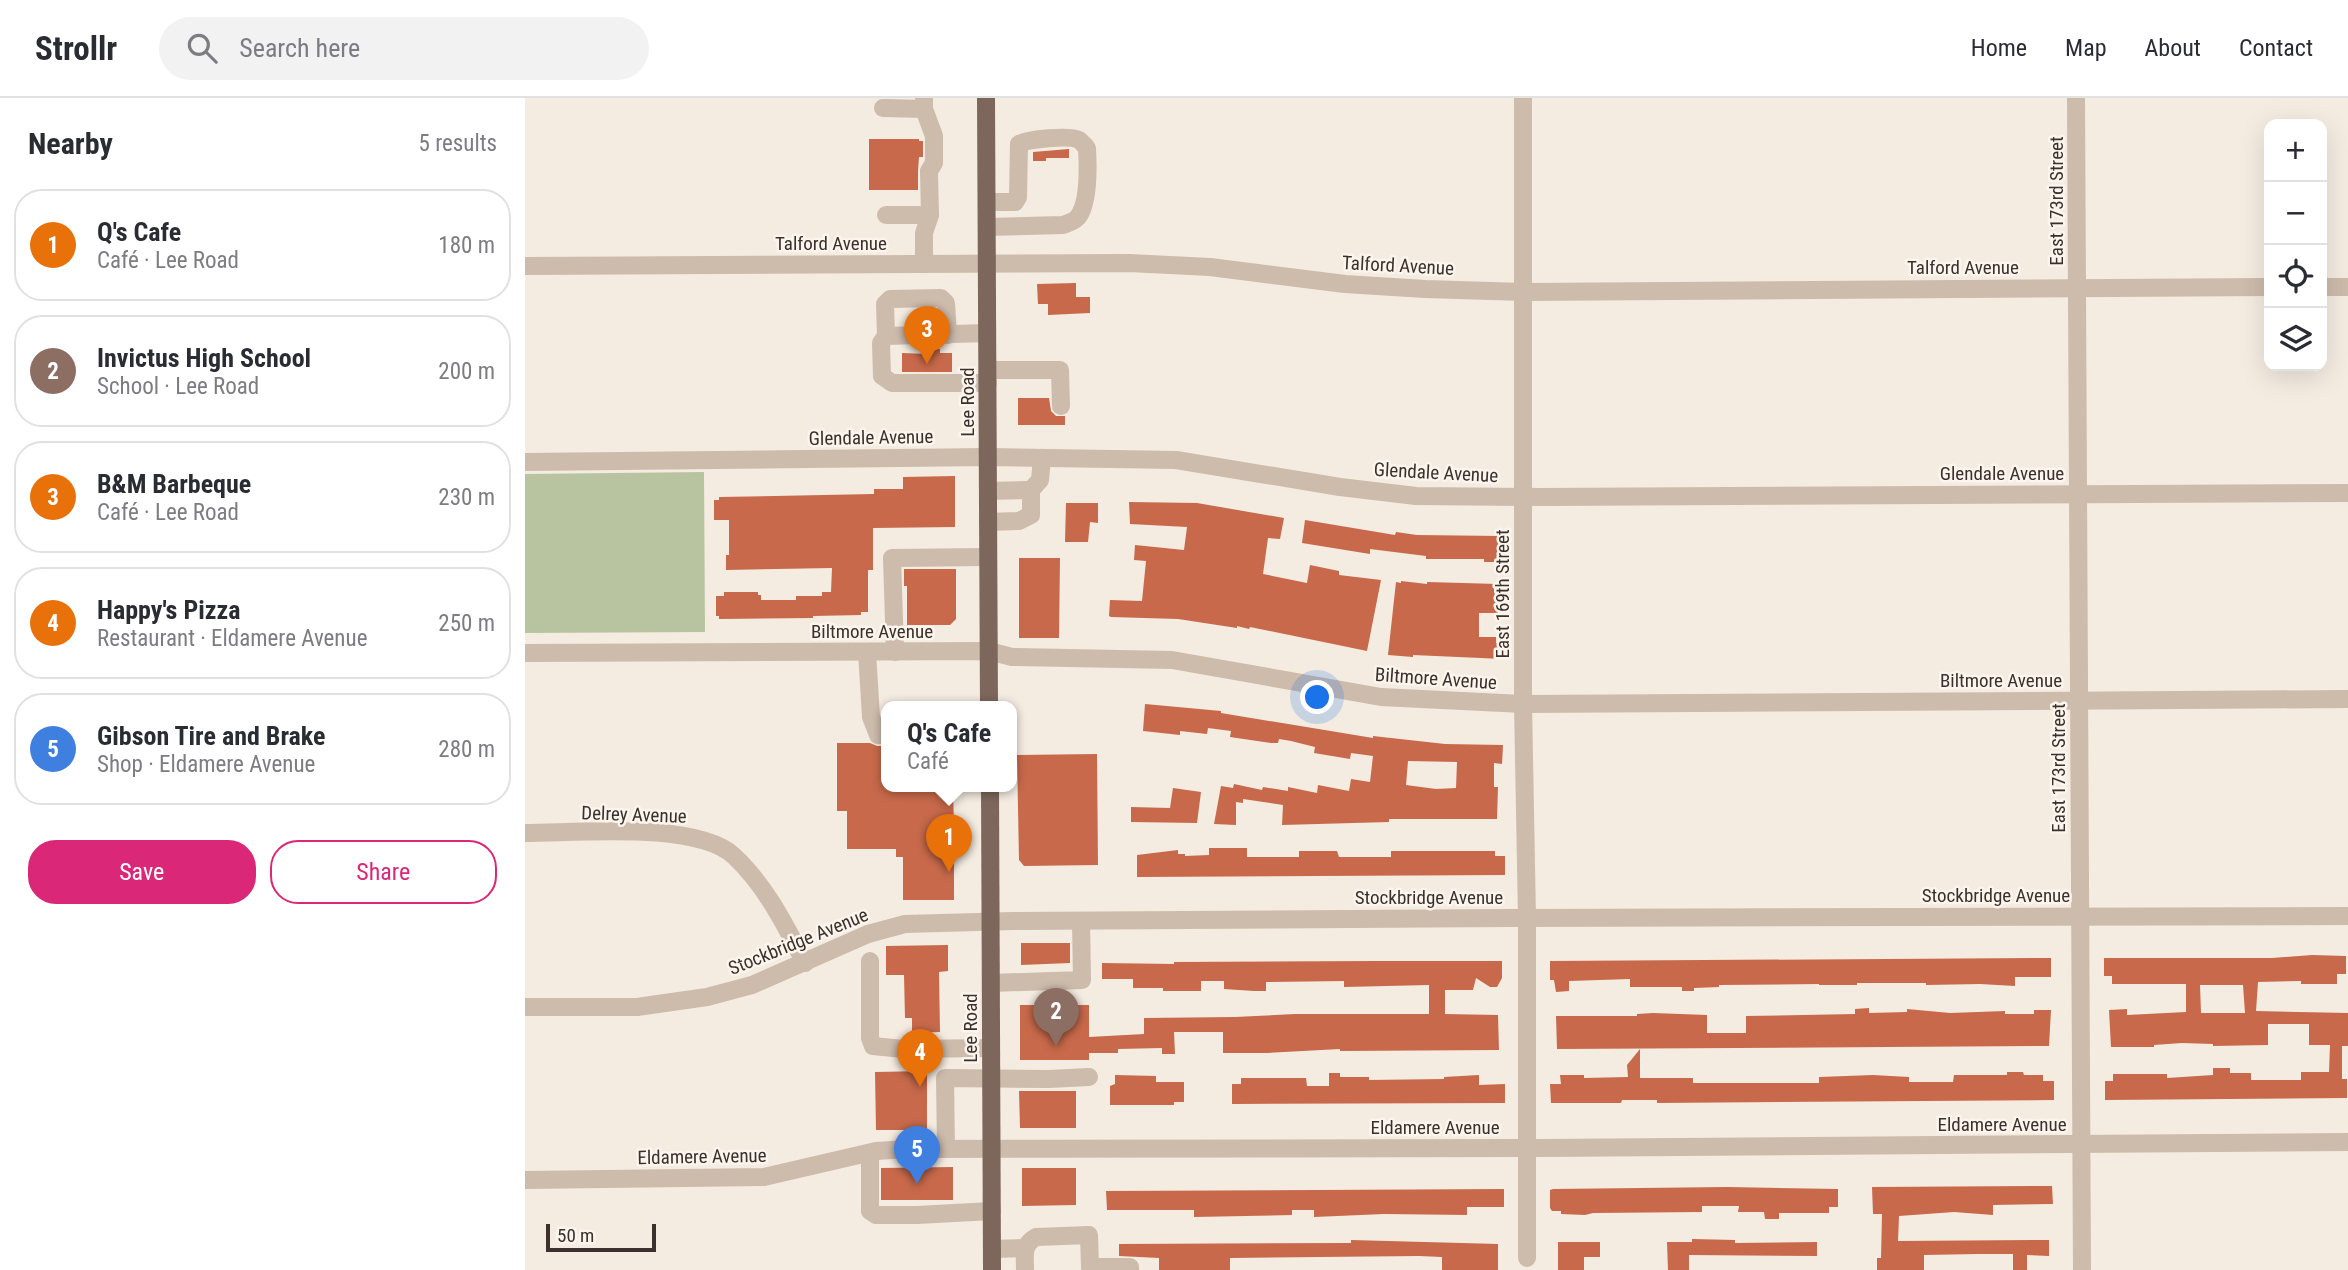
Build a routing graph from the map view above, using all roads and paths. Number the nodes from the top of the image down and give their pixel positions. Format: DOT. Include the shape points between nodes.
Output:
graph roads {
  1 [pos="986,98"];
  2 [pos="1523,98"];
  3 [pos="2077,98"];
  4 [pos="924,103"];
  5 [pos="883,108"];
  6 [pos="987,202"];
  7 [pos="885,215"];
  8 [pos="930,215"];
  9 [pos="987,228"];
  10 [pos="924,263"];
  11 [pos="987,263"];
  12 [pos="525,266"];
  13 [pos="2078,287"];
  14 [pos="2264,287"];
  15 [pos="2327,287"];
  16 [pos="2348,287"];
  17 [pos="1524,292"];
  18 [pos="987,333"];
  19 [pos="948,335"];
  20 [pos="886,336"];
  21 [pos="988,376"];
  22 [pos="1061,405"];
  23 [pos="988,457"];
  24 [pos="1042,458"];
  25 [pos="525,462"];
  26 [pos="1031,490"];
  27 [pos="988,491"];
  28 [pos="2348,493"];
  29 [pos="2078,494"];
  30 [pos="1523,497"];
  31 [pos="988,522"];
  32 [pos="988,557"];
  33 [pos="989,651"];
  34 [pos="867,652"];
  35 [pos="895,652"];
  36 [pos="525,653"];
  37 [pos="2348,699"];
  38 [pos="2078,700"];
  39 [pos="989,701"];
  40 [pos="1523,704"];
  41 [pos="881,735"];
  42 [pos="990,792"];
  43 [pos="525,833"];
  44 [pos="2080,916"];
  45 [pos="2348,916"];
  46 [pos="1527,918"];
  47 [pos="991,921"];
  48 [pos="1081,921"];
  49 [pos="870,961"];
  50 [pos="805,963"];
  51 [pos="991,983"];
  52 [pos="525,1007"];
  53 [pos="991,1048"];
  54 [pos="1089,1077"];
  55 [pos="991,1078"];
  56 [pos="2348,1142"];
  57 [pos="2082,1144"];
  58 [pos="1527,1148"];
  59 [pos="946,1149"];
  60 [pos="992,1149"];
  61 [pos="870,1153"];
  62 [pos="525,1180"];
  63 [pos="992,1211"];
  64 [pos="1025,1248"];
  65 [pos="992,1249"];
  66 [pos="1527,1258"];
  67 [pos="1090,1268"];
  68 [pos="992,1270"];
  69 [pos="1025,1270"];
  70 [pos="1130,1270"];
  71 [pos="2082,1270"];
  1 -- 6 [label="main road, Lee Road"];
  2 -- 17 [label="street, East 169th Street"];
  3 -- 13 [label="street, East 173rd Street"];
  4 -- 5 [label="street"];
  4 -- 8 [label="street" via="934,136"];
  6 -- 9 [label="main road, Lee Road"];
  6 -- 9 [label="street" via="1015,202 1019,144 1026,140 1080,140 1087,148 1086,189 1080,215 1073,221"];
  7 -- 8 [label="street"];
  8 -- 10 [label="street" via="924,233"];
  9 -- 11 [label="main road, Lee Road"];
  10 -- 11 [label="street, Talford Avenue"];
  10 -- 12 [label="street, Talford Avenue"];
  11 -- 17 [label="street, Talford Avenue" via="1210,267 1345,284"];
  11 -- 18 [label="main road, Lee Road"];
  13 -- 14 [label="street, Talford Avenue"];
  13 -- 17 [label="street, Talford Avenue"];
  13 -- 29 [label="street, East 173rd Street"];
  15 -- 16 [label="street"];
  17 -- 30 [label="street, East 169th Street"];
  18 -- 19 [label="street"];
  18 -- 21 [label="main road, Lee Road"];
  19 -- 20 [label="street"];
  19 -- 20 [label="street" via="946,303 941,298 890,299 885,304"];
  20 -- 21 [label="street" via="881,343 882,376 892,383"];
  21 -- 22 [label="street" via="1060,370"];
  21 -- 23 [label="main road, Lee Road"];
  23 -- 24 [label="street, Glendale Avenue"];
  23 -- 25 [label="street, Glendale Avenue"];
  23 -- 27 [label="main road, Lee Road"];
  24 -- 26 [label="street" via="1040,480"];
  24 -- 30 [label="street, Glendale Avenue" via="1176,460 1416,496"];
  26 -- 27 [label="street"];
  26 -- 31 [label="street" via="1031,515 1027,518"];
  27 -- 31 [label="main road, Lee Road"];
  28 -- 29 [label="street, Glendale Avenue"];
  29 -- 30 [label="street, Glendale Avenue"];
  29 -- 38 [label="street, East 173rd Street"];
  30 -- 40 [label="street, East 169th Street"];
  31 -- 32 [label="main road, Lee Road"];
  32 -- 33 [label="main road, Lee Road"];
  32 -- 35 [label="street" via="892,558"];
  33 -- 35 [label="street, Biltmore Avenue"];
  33 -- 39 [label="main road, Lee Road"];
  33 -- 40 [label="street, Biltmore Avenue" via="1012,657 1172,660 1381,697"];
  34 -- 35 [label="street, Biltmore Avenue"];
  34 -- 36 [label="street, Biltmore Avenue"];
  34 -- 41 [label="street" via="871,718"];
  37 -- 38 [label="street, Biltmore Avenue"];
  38 -- 40 [label="street, Biltmore Avenue"];
  38 -- 44 [label="street, East 173rd Street"];
  40 -- 46 [label="street, East 169th Street"];
  42 -- 47 [label="main road, Lee Road"];
  43 -- 50 [label="street, Delrey Avenue" via="666,832 704,839 733,854 761,886"];
  44 -- 45 [label="street, Stockbridge Avenue"];
  44 -- 46 [label="street, Stockbridge Avenue"];
  44 -- 57 [label="street, East 173rd Street"];
  46 -- 48 [label="street, Stockbridge Avenue"];
  46 -- 58 [label="street, East 169th Street"];
  47 -- 48 [label="street, Stockbridge Avenue"];
  47 -- 50 [label="street, Stockbridge Avenue" via="905,924 868,934"];
  47 -- 51 [label="main road, Lee Road"];
  48 -- 51 [label="street" via="1082,979"];
  49 -- 53 [label="street" via="873,1046"];
  50 -- 52 [label="street, Stockbridge Avenue" via="707,998 637,1007"];
  51 -- 53 [label="main road, Lee Road"];
  53 -- 55 [label="main road, Lee Road"];
  54 -- 55 [label="street"];
  55 -- 59 [label="street" via="945,1079"];
  55 -- 60 [label="main road, Lee Road"];
  56 -- 57 [label="street, Eldamere Avenue"];
  57 -- 58 [label="street, Eldamere Avenue"];
  57 -- 71 [label="street, East 173rd Street"];
  58 -- 60 [label="street, Eldamere Avenue"];
  58 -- 66 [label="street, East 169th Street"];
  59 -- 60 [label="street, Eldamere Avenue"];
  59 -- 61 [label="street, Eldamere Avenue"];
  60 -- 63 [label="main road, Lee Road"];
  61 -- 62 [label="street, Eldamere Avenue" via="764,1177"];
  61 -- 63 [label="street" via="870,1211 876,1214"];
  63 -- 65 [label="main road, Lee Road"];
  64 -- 65 [label="street"];
  64 -- 67 [label="street" via="1044,1235 1089,1235"];
  64 -- 69 [label="street"];
  65 -- 68 [label="main road, Lee Road"];
  67 -- 70 [label="street"];
}
